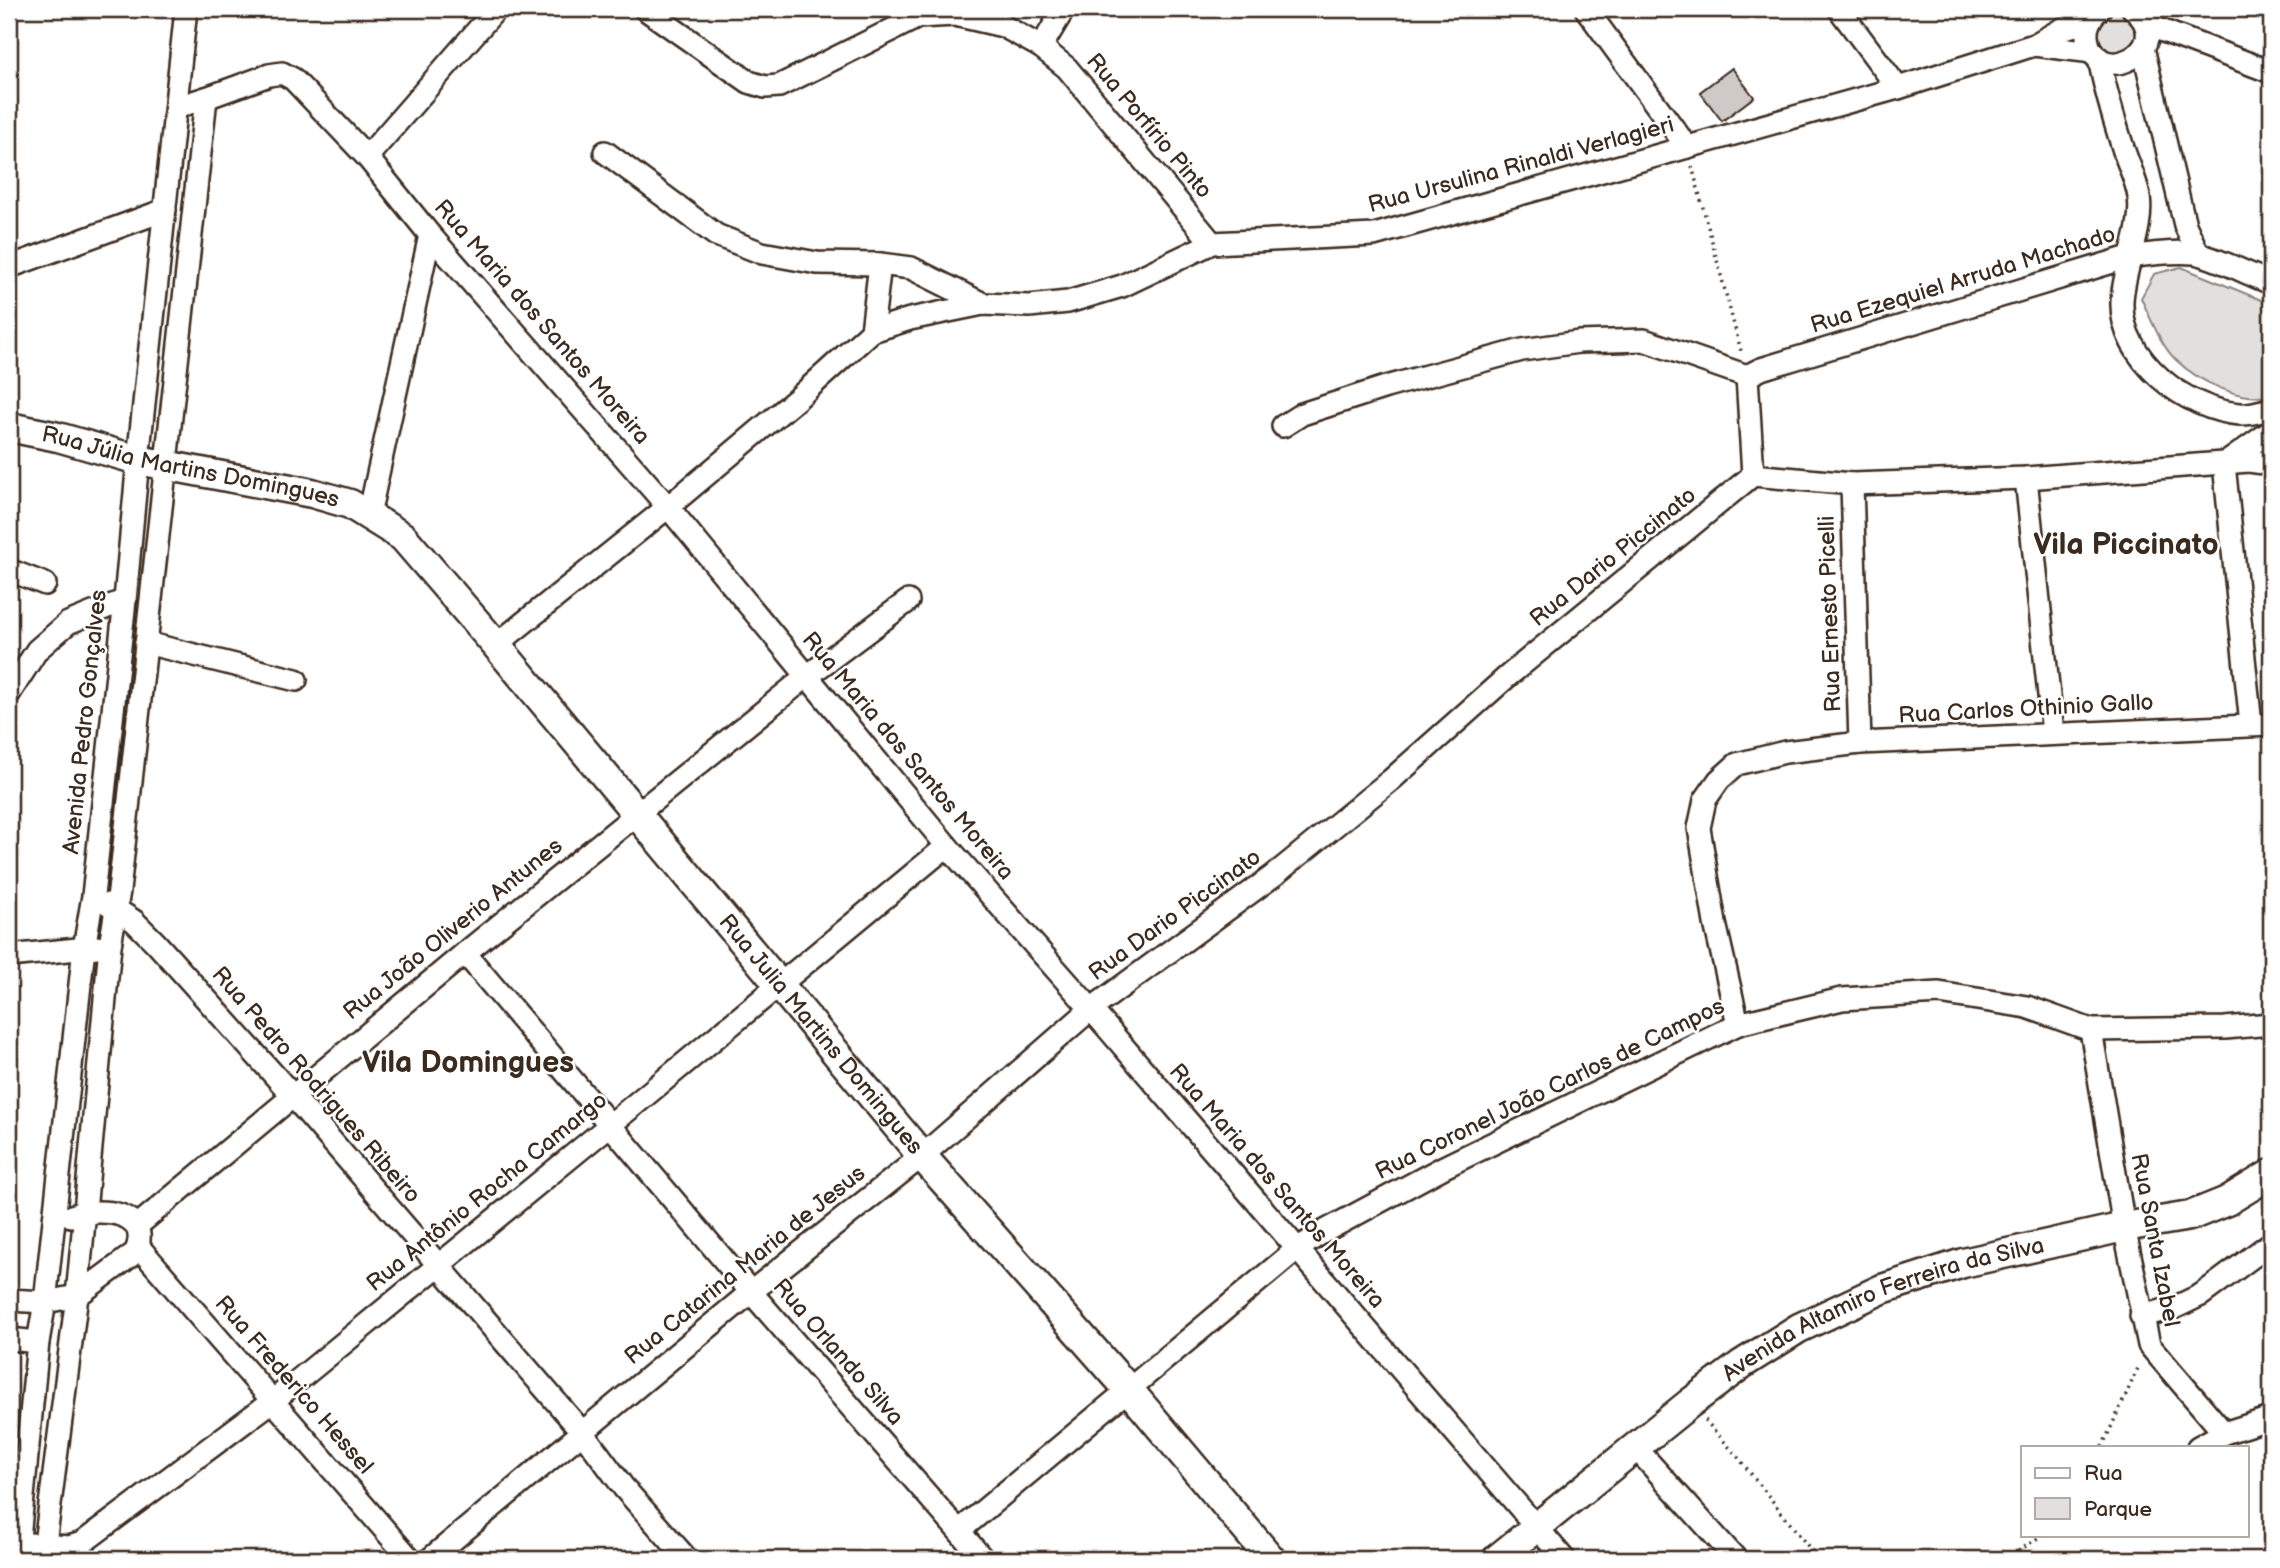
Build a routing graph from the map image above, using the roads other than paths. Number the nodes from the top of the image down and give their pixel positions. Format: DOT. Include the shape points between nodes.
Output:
graph roads {
  1 [pos="186,9"];
  2 [pos="496,9"];
  3 [pos="645,9"];
  4 [pos="1064,9"];
  5 [pos="1586,9"];
  6 [pos="1839,9"];
  7 [pos="2092,14"];
  8 [pos="2139,16"];
  9 [pos="2035,45"];
  10 [pos="1041,47"];
  11 [pos="2143,48"];
  12 [pos="2096,55"];
  13 [pos="2271,72"];
  14 [pos="1898,88"];
  15 [pos="206,98"];
  16 [pos="177,107"];
  17 [pos="1687,147"];
  18 [pos="605,152"];
  19 [pos="367,157"];
  20 [pos="165,210"];
  21 [pos="430,235"];
  22 [pos="1212,243"];
  23 [pos="2197,253"];
  24 [pos="2129,257"];
  25 [pos="880,264"];
  26 [pos="9,267"];
  27 [pos="2271,283"];
  28 [pos="983,304"];
  29 [pos="872,331"];
  30 [pos="1747,376"];
  31 [pos="2271,409"];
  32 [pos="1283,426"];
  33 [pos="9,427"];
  34 [pos="2271,431"];
  35 [pos="138,460"];
  36 [pos="166,464"];
  37 [pos="2224,464"];
  38 [pos="2271,464"];
  39 [pos="1753,475"];
  40 [pos="2026,478"];
  41 [pos="1852,484"];
  42 [pos="668,507"];
  43 [pos="369,515"];
  44 [pos="9,570"];
  45 [pos="45,584"];
  46 [pos="125,600"];
  47 [pos="908,601"];
  48 [pos="146,643"];
  49 [pos="496,645"];
  50 [pos="806,677"];
  51 [pos="296,680"];
  52 [pos="9,694"];
  53 [pos="2261,725"];
  54 [pos="2053,733"];
  55 [pos="1860,743"];
  56 [pos="636,814"];
  57 [pos="947,846"];
  58 [pos="93,896"];
  59 [pos="117,908"];
  60 [pos="110,946"];
  61 [pos="84,948"];
  62 [pos="465,953"];
  63 [pos="9,956"];
  64 [pos="779,986"];
  65 [pos="1091,1009"];
  66 [pos="1738,1024"];
  67 [pos="2271,1024"];
  68 [pos="2091,1030"];
  69 [pos="292,1095"];
  70 [pos="610,1125"];
  71 [pos="922,1156"];
  72 [pos="2271,1174"];
  73 [pos="83,1212"];
  74 [pos="52,1222"];
  75 [pos="2124,1227"];
  76 [pos="138,1236"];
  77 [pos="2271,1243"];
  78 [pos="1297,1249"];
  79 [pos="438,1266"];
  80 [pos="751,1292"];
  81 [pos="77,1296"];
  82 [pos="9,1300"];
  83 [pos="45,1302"];
  84 [pos="2141,1316"];
  85 [pos="9,1339"];
  86 [pos="38,1342"];
  87 [pos="1129,1390"];
  88 [pos="274,1400"];
  89 [pos="2271,1418"];
  90 [pos="583,1433"];
  91 [pos="2224,1433"];
  92 [pos="2200,1446"];
  93 [pos="1635,1447"];
  94 [pos="1536,1528"];
  95 [pos="959,1531"];
  96 [pos="15,1546"];
  97 [pos="44,1553"];
  98 [pos="410,1559"];
  99 [pos="430,1559"];
  100 [pos="687,1559"];
  101 [pos="983,1559"];
  102 [pos="1272,1559"];
  103 [pos="1497,1559"];
  104 [pos="1564,1559"];
  105 [pos="1736,1559"];
  1 -- 16 [label="street, Avenida Pedro Gonçalves"];
  2 -- 19 [label="street"];
  3 -- 10 [label="street, Rua Porfírio Pinto" via="749,82 765,87 779,86 918,17 955,15 1003,26"];
  4 -- 10 [label="street"];
  5 -- 17 [label="street"];
  6 -- 14 [label="street"];
  7 -- 9 [label="street, Rua Ursulina Rinaldi Verlagieri"];
  7 -- 12 [label="street" via="2088,42"];
  8 -- 11 [label="street" via="2147,32"];
  8 -- 13 [label="street"];
  9 -- 12 [label="street, Rua Ursulina Rinaldi Verlagieri"];
  9 -- 14 [label="street, Rua Ursulina Rinaldi Verlagieri"];
  10 -- 22 [label="street, Rua Porfírio Pinto" via="1067,68"];
  11 -- 12 [label="street, Rua Ursulina Rinaldi Verlagieri" via="2128,61 2108,62"];
  11 -- 23 [label="street" via="2185,225"];
  12 -- 24 [label="street" via="2139,198 2137,231"];
  14 -- 17 [label="street, Rua Ursulina Rinaldi Verlagieri"];
  15 -- 16 [label="street, Rua Maria dos Santos Moreira"];
  15 -- 19 [label="street, Rua Maria dos Santos Moreira" via="282,73"];
  15 -- 36 [label="street"];
  16 -- 20 [label="street, Avenida Pedro Gonçalves"];
  17 -- 22 [label="street, Rua Ursulina Rinaldi Verlagieri" via="1374,235"];
  18 -- 25 [label="street" via="716,235 762,253 817,263"];
  19 -- 21 [label="street, Rua Maria dos Santos Moreira"];
  20 -- 26 [label="street"];
  20 -- 35 [label="street, Avenida Pedro Gonçalves"];
  21 -- 42 [label="street, Rua Maria dos Santos Moreira"];
  21 -- 43 [label="street"];
  22 -- 28 [label="street, Rua Ursulina Rinaldi Verlagieri" via="1122,286 1068,302"];
  23 -- 24 [label="street, Rua Ezequiel Arruda Machado"];
  23 -- 27 [label="street"];
  24 -- 30 [label="street, Rua Ezequiel Arruda Machado"];
  24 -- 31 [label="street" via="2122,303 2126,332 2138,355 2163,381 2205,407 2241,414"];
  25 -- 28 [label="street" via="911,268"];
  25 -- 29 [label="street"];
  28 -- 29 [label="street, Rua Ursulina Rinaldi Verlagieri"];
  29 -- 42 [label="street, Rua Ursulina Rinaldi Verlagieri"];
  30 -- 32 [label="street" via="1644,340 1579,342 1522,350 1386,387 1302,414"];
  30 -- 39 [label="street"];
  33 -- 35 [label="main road, Rua Júlia Martins Domingues"];
  34 -- 37 [label="street"];
  35 -- 36 [label="main road, Rua Júlia Martins Domingues"];
  35 -- 46 [label="street, Avenida Pedro Gonçalves"];
  36 -- 43 [label="main road, Rua Júlia Martins Domingues" via="312,493"];
  36 -- 48 [label="street"];
  37 -- 38 [label="street"];
  37 -- 40 [label="street"];
  37 -- 53 [label="street"];
  39 -- 41 [label="street"];
  39 -- 65 [label="street, Rua Dario Piccinato" via="1273,876"];
  40 -- 41 [label="street"];
  40 -- 54 [label="street"];
  41 -- 55 [label="street, Rua Ernesto Picelli"];
  42 -- 49 [label="street, Rua Ursulina Rinaldi Verlagieri"];
  42 -- 50 [label="street, Rua Maria dos Santos Moreira"];
  43 -- 49 [label="main road, Rua Julia Martins Domingues" via="403,537"];
  44 -- 45 [label="street"];
  46 -- 52 [label="street" via="68,622 37,650"];
  46 -- 58 [label="street, Avenida Pedro Gonçalves"];
  47 -- 50 [label="street, Rua João Oliverio Antunes"];
  48 -- 51 [label="street"];
  48 -- 59 [label="street"];
  49 -- 56 [label="main road, Rua Julia Martins Domingues"];
  50 -- 56 [label="street, Rua João Oliverio Antunes"];
  50 -- 57 [label="street, Rua Maria dos Santos Moreira"];
  53 -- 54 [label="street, Rua Carlos Othinio Gallo"];
  54 -- 55 [label="street, Rua Carlos Othinio Gallo"];
  55 -- 66 [label="street, Rua Carlos Othinio Gallo" via="1785,752 1737,764 1705,800 1699,828"];
  56 -- 62 [label="street, Rua João Oliverio Antunes"];
  56 -- 64 [label="main road, Rua Julia Martins Domingues"];
  57 -- 64 [label="street, Rua Antônio Rocha Camargo"];
  57 -- 65 [label="street, Rua Maria dos Santos Moreira"];
  58 -- 59 [label="street, Rua Pedro Rodrigues Ribeiro"];
  58 -- 61 [label="street, Avenida Pedro Gonçalves"];
  59 -- 60 [label="street"];
  59 -- 69 [label="street, Rua Pedro Rodrigues Ribeiro" via="156,943"];
  60 -- 61 [label="street"];
  60 -- 73 [label="street"];
  61 -- 63 [label="street"];
  61 -- 74 [label="street, Avenida Pedro Gonçalves"];
  62 -- 69 [label="street, Rua João Oliverio Antunes"];
  62 -- 70 [label="street, Rua Orlando Silva"];
  64 -- 70 [label="street, Rua Antônio Rocha Camargo"];
  64 -- 71 [label="main road, Rua Julia Martins Domingues"];
  65 -- 71 [label="street, Rua Catarina Maria de Jesus"];
  65 -- 78 [label="street, Rua Maria dos Santos Moreira"];
  66 -- 68 [label="street, Rua Coronel João Carlos de Campos" via="1842,999 1939,993 2027,1006"];
  66 -- 78 [label="street, Rua Coronel João Carlos de Campos" via="1444,1167"];
  67 -- 68 [label="street, Rua Coronel João Carlos de Campos"];
  68 -- 75 [label="street, Rua Santa Izabel"];
  69 -- 76 [label="street, Rua João Oliverio Antunes"];
  69 -- 79 [label="street, Rua Pedro Rodrigues Ribeiro"];
  70 -- 79 [label="street, Rua Antônio Rocha Camargo"];
  70 -- 80 [label="street, Rua Orlando Silva"];
  71 -- 80 [label="street, Rua Catarina Maria de Jesus"];
  71 -- 87 [label="main road, Rua Julia Martins Domingues"];
  72 -- 75 [label="main road, Avenida Altamiro Ferreira da Silva" via="2227,1201 2190,1216"];
  73 -- 74 [label="street"];
  73 -- 76 [label="street" via="125,1216"];
  73 -- 81 [label="street"];
  74 -- 83 [label="street, Avenida Pedro Gonçalves"];
  75 -- 84 [label="street, Rua Santa Izabel"];
  75 -- 93 [label="main road, Avenida Altamiro Ferreira da Silva" via="1963,1263 1882,1289 1799,1328 1742,1364"];
  76 -- 81 [label="street, Rua João Oliverio Antunes" via="134,1255"];
  76 -- 88 [label="street, Rua Frederico Hessel"];
  77 -- 84 [label="street" via="2201,1294 2174,1308"];
  78 -- 87 [label="street, Rua Coronel João Carlos de Campos"];
  78 -- 94 [label="street, Rua Maria dos Santos Moreira"];
  79 -- 88 [label="street, Rua Antônio Rocha Camargo"];
  79 -- 90 [label="street, Rua Pedro Rodrigues Ribeiro"];
  80 -- 90 [label="street, Rua Catarina Maria de Jesus"];
  80 -- 95 [label="street, Rua Orlando Silva"];
  81 -- 83 [label="street"];
  81 -- 97 [label="street"];
  82 -- 83 [label="street"];
  83 -- 86 [label="street, Avenida Pedro Gonçalves"];
  84 -- 91 [label="street, Rua Santa Izabel" via="2149,1345"];
  85 -- 86 [label="street"];
  86 -- 96 [label="street, Avenida Pedro Gonçalves"];
  87 -- 95 [label="street, Rua Coronel João Carlos de Campos"];
  87 -- 102 [label="main road, Rua Julia Martins Domingues"];
  88 -- 97 [label="street, Rua Antônio Rocha Camargo" via="82,1543"];
  88 -- 98 [label="street, Rua Frederico Hessel"];
  89 -- 91 [label="street"];
  90 -- 99 [label="street, Rua Catarina Maria de Jesus"];
  90 -- 100 [label="street, Rua Pedro Rodrigues Ribeiro"];
  91 -- 92 [label="street"];
  93 -- 94 [label="main road, Avenida Altamiro Ferreira da Silva"];
  93 -- 105 [label="street"];
  94 -- 103 [label="main road, Avenida Altamiro Ferreira da Silva"];
  94 -- 104 [label="street, Rua Maria dos Santos Moreira"];
  95 -- 101 [label="street, Rua Orlando Silva"];
  96 -- 97 [label="street, Rua Antônio Rocha Camargo"];
}
